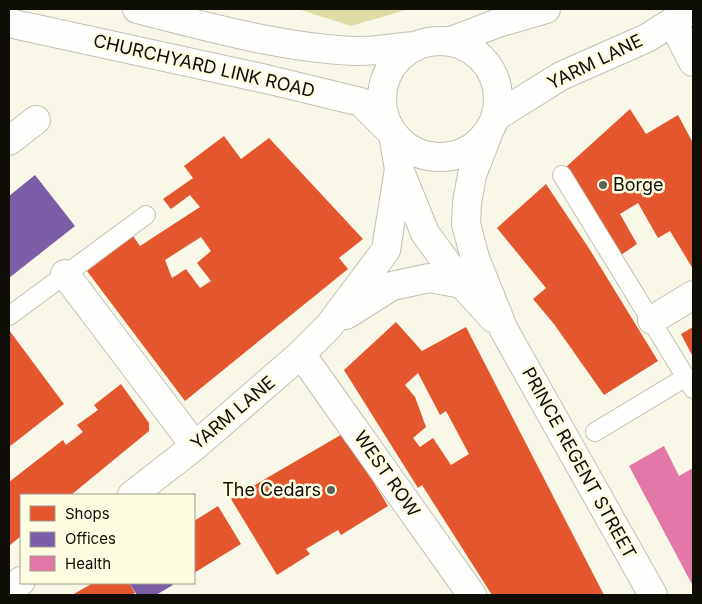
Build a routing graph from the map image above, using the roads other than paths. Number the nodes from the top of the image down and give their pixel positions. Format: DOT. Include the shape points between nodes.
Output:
graph roads {
  1 [pos="137,9"];
  2 [pos="546,9"];
  3 [pos="683,16"];
  4 [pos="9,23"];
  5 [pos="451,41"];
  6 [pos="416,46"];
  7 [pos="693,62"];
  8 [pos="36,120"];
  9 [pos="493,125"];
  10 [pos="391,132"];
  11 [pos="9,141"];
  12 [pos="399,169"];
  13 [pos="562,175"];
  14 [pos="146,215"];
  15 [pos="65,274"];
  16 [pos="462,284"];
  17 [pos="693,294"];
  18 [pos="9,316"];
  19 [pos="652,320"];
  20 [pos="329,326"];
  21 [pos="504,330"];
  22 [pos="301,354"];
  23 [pos="690,383"];
  24 [pos="595,432"];
  25 [pos="195,446"];
  26 [pos="133,494"];
  27 [pos="20,582"];
  28 [pos="9,591"];
  29 [pos="472,595"];
  30 [pos="653,595"];
  1 -- 6 [label="main road" via="308,47 357,51"];
  2 -- 5 [label="main road" via="498,22"];
  3 -- 7 [label="main road"];
  3 -- 9 [label="main road, YARM LANE" via="647,38 562,76"];
  4 -- 10 [label="main road, CHURCHYARD LINK ROAD" via="361,102"];
  5 -- 6 [label="main road" via="433,41"];
  5 -- 9 [label="main road" via="473,50 490,68 499,91"];
  6 -- 10 [label="main road" via="399,57 387,72 381,91 382,111"];
  8 -- 11 [label="main road"];
  9 -- 10 [label="main road" via="468,152 443,159 416,154"];
  9 -- 21 [label="main road, PRINCE REGENT STREET" via="472,175 466,224 475,258"];
  10 -- 12 [label="main road, PRINCE REGENT STREET"];
  12 -- 16 [label="main road, PRINCE REGENT STREET" via="425,232"];
  12 -- 20 [label="main road, YARM LANE" via="386,250"];
  13 -- 19 [label="lane"];
  14 -- 15 [label="lane"];
  15 -- 18 [label="lane"];
  15 -- 25 [label="main road"];
  16 -- 20 [label="main road, YARM LANE" via="429,278 392,286"];
  16 -- 21 [label="main road, PRINCE REGENT STREET"];
  17 -- 19 [label="main road"];
  19 -- 23 [label="lane"];
  20 -- 22 [label="main road, YARM LANE"];
  21 -- 30 [label="main road, PRINCE REGENT STREET"];
  22 -- 25 [label="main road, YARM LANE"];
  22 -- 29 [label="main road, WEST ROW"];
  23 -- 24 [label="lane"];
  25 -- 26 [label="main road, YARM LANE"];
  27 -- 28 [label="main road"];
}
